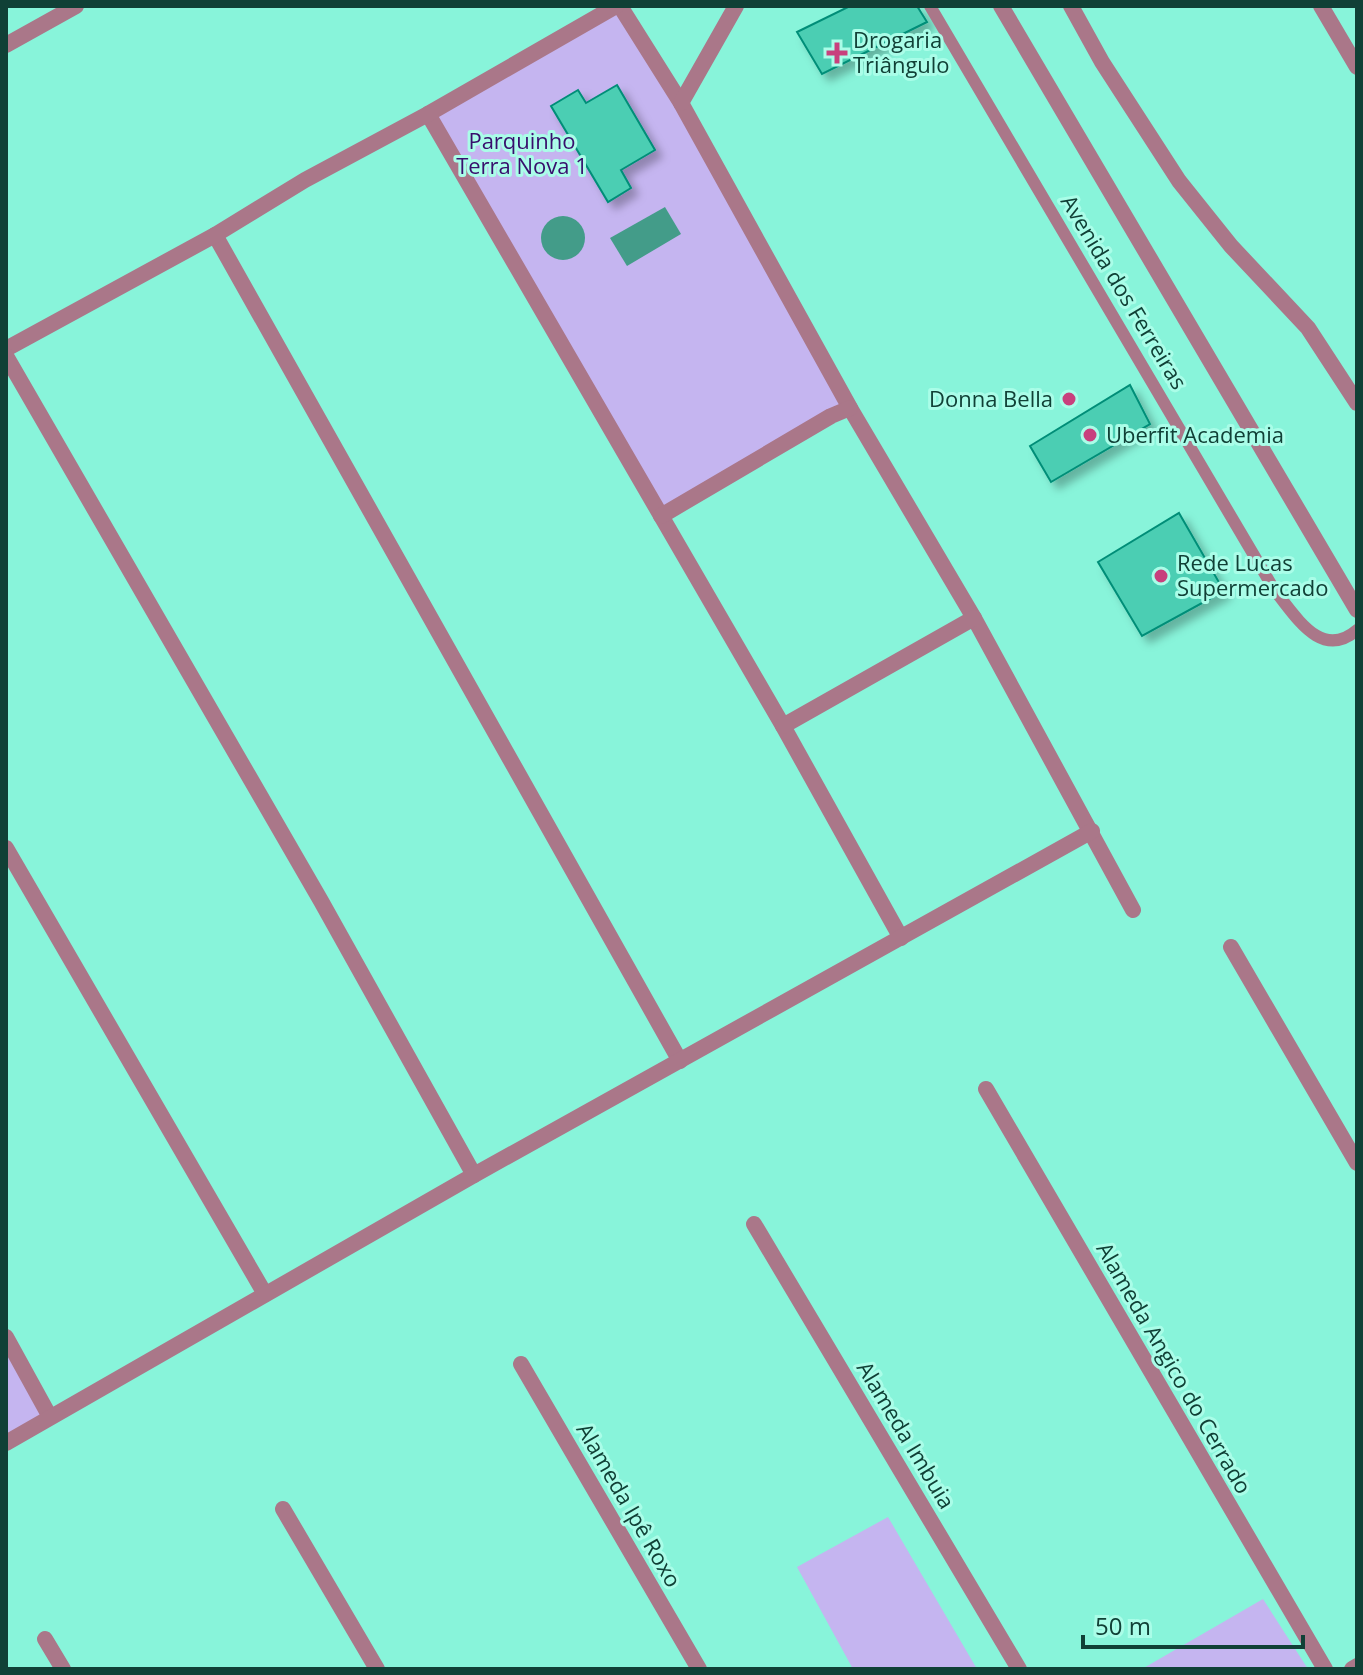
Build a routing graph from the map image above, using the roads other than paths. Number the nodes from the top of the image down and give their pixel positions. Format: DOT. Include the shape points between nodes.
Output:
graph roads {
  1 [pos="618,6"];
  2 [pos="736,6"];
  3 [pos="930,6"];
  4 [pos="1001,6"];
  5 [pos="1071,6"];
  6 [pos="1321,6"];
  7 [pos="73,7"];
  8 [pos="6,45"];
  9 [pos="1357,67"];
  10 [pos="681,103"];
  11 [pos="428,114"];
  12 [pos="215,235"];
  13 [pos="6,349"];
  14 [pos="6,356"];
  15 [pos="1357,403"];
  16 [pos="850,408"];
  17 [pos="661,516"];
  18 [pos="1357,610"];
  19 [pos="974,618"];
  20 [pos="1357,630"];
  21 [pos="783,726"];
  22 [pos="1092,831"];
  23 [pos="6,848"];
  24 [pos="1133,910"];
  25 [pos="901,938"];
  26 [pos="1231,947"];
  27 [pos="680,1061"];
  28 [pos="986,1089"];
  29 [pos="1357,1163"];
  30 [pos="474,1175"];
  31 [pos="754,1224"];
  32 [pos="265,1294"];
  33 [pos="6,1337"];
  34 [pos="521,1364"];
  35 [pos="50,1417"];
  36 [pos="6,1443"];
  37 [pos="283,1509"];
  38 [pos="45,1639"];
  39 [pos="1357,1666"];
  40 [pos="63,1669"];
  41 [pos="377,1669"];
  42 [pos="699,1669"];
  43 [pos="1019,1669"];
  44 [pos="1325,1669"];
  45 [pos="1352,1669"];
  1 -- 10 [label="street"];
  1 -- 11 [label="street"];
  2 -- 10 [label="street"];
  3 -- 20 [label="lane, Avenida dos Ferreiras" via="1275,591 1312,634 1330,642"];
  4 -- 18 [label="street, Avenida dos Ferreiras"];
  5 -- 15 [label="street" via="1179,181 1308,328"];
  6 -- 9 [label="street"];
  7 -- 8 [label="street"];
  10 -- 16 [label="street"];
  11 -- 12 [label="street"];
  11 -- 17 [label="street"];
  12 -- 13 [label="street"];
  12 -- 27 [label="street"];
  14 -- 30 [label="street"];
  16 -- 17 [label="street"];
  16 -- 19 [label="street"];
  17 -- 21 [label="street"];
  19 -- 21 [label="street"];
  19 -- 22 [label="street"];
  21 -- 25 [label="street"];
  22 -- 24 [label="street"];
  22 -- 25 [label="street"];
  23 -- 32 [label="street"];
  25 -- 27 [label="street"];
  26 -- 29 [label="street"];
  27 -- 30 [label="street"];
  28 -- 44 [label="street, Alameda Angico do Cerrado"];
  30 -- 32 [label="street"];
  31 -- 43 [label="street, Alameda Imbuia"];
  32 -- 35 [label="street"];
  33 -- 35 [label="street"];
  34 -- 42 [label="street, Alameda Ipê Roxo"];
  35 -- 36 [label="street"];
  37 -- 41 [label="street"];
  38 -- 40 [label="street"];
  39 -- 45 [label="street"];
}
